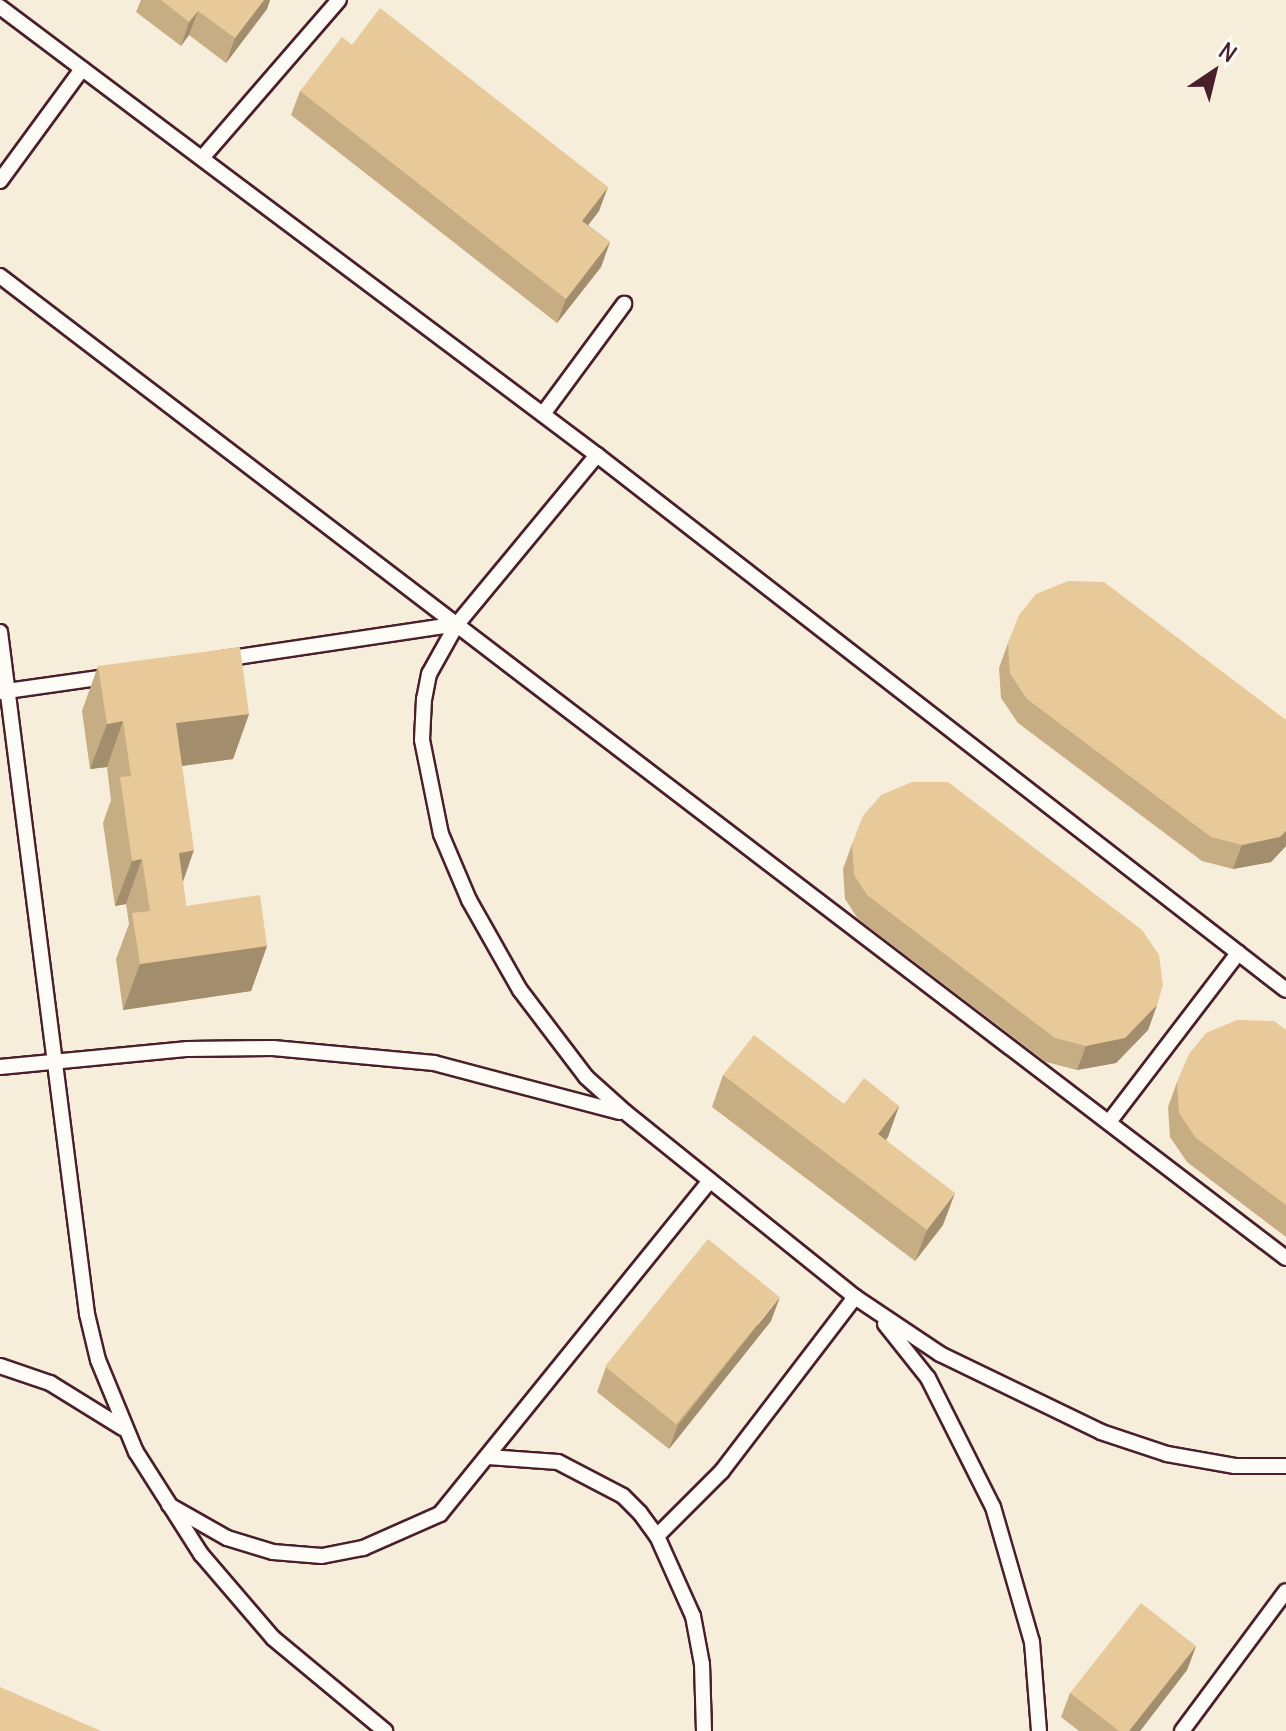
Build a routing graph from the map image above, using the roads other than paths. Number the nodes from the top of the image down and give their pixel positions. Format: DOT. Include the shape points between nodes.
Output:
graph roads {
  1 [pos="339,0"];
  2 [pos="0,7"];
  3 [pos="82,69"];
  4 [pos="202,158"];
  5 [pos="0,181"];
  6 [pos="0,276"];
  7 [pos="624,304"];
  8 [pos="543,414"];
  9 [pos="597,455"];
  10 [pos="457,624"];
  11 [pos="0,632"];
  12 [pos="209,661"];
  13 [pos="132,673"];
  14 [pos="4,692"];
  15 [pos="1238,953"];
  16 [pos="1286,990"];
  17 [pos="56,1060"];
  18 [pos="0,1067"];
  19 [pos="628,1115"];
  20 [pos="1109,1122"];
  21 [pos="710,1180"];
  22 [pos="1286,1258"];
  23 [pos="855,1297"];
  24 [pos="875,1311"];
  25 [pos="0,1366"];
  26 [pos="123,1428"];
  27 [pos="488,1457"];
  28 [pos="1286,1466"];
  29 [pos="166,1503"];
  30 [pos="657,1536"];
  31 [pos="1286,1591"];
  32 [pos="385,1731"];
  33 [pos="704,1731"];
  34 [pos="1039,1731"];
  35 [pos="1182,1731"];
  1 -- 4 [label="lane"];
  2 -- 3 [label="lane"];
  3 -- 4 [label="lane"];
  3 -- 5 [label="lane"];
  4 -- 8 [label="lane"];
  6 -- 10 [label="lane"];
  7 -- 8 [label="lane"];
  8 -- 9 [label="lane"];
  9 -- 10 [label="lane"];
  9 -- 15 [label="lane"];
  10 -- 12 [label="lane"];
  10 -- 19 [label="lane" via="429,674 424,699 422,740 441,834 469,900 520,990 586,1077"];
  10 -- 20 [label="lane"];
  11 -- 14 [label="lane"];
  13 -- 14 [label="lane"];
  14 -- 17 [label="lane"];
  15 -- 16 [label="lane"];
  15 -- 20 [label="lane"];
  17 -- 18 [label="lane"];
  17 -- 19 [label="lane" via="188,1049 273,1048 353,1055 434,1063 586,1099"];
  17 -- 26 [label="lane" via="87,1314"];
  19 -- 21 [label="lane"];
  20 -- 22 [label="lane"];
  21 -- 23 [label="lane"];
  21 -- 27 [label="lane"];
  23 -- 24 [label="lane"];
  23 -- 30 [label="lane" via="722,1471"];
  24 -- 28 [label="lane" via="940,1354 1101,1432 1167,1454 1235,1466"];
  24 -- 34 [label="lane" via="928,1378 993,1507 1032,1642"];
  25 -- 26 [label="lane" via="50,1383"];
  26 -- 29 [label="lane"];
  27 -- 29 [label="lane" via="440,1514 363,1548 322,1556 273,1552 227,1538"];
  27 -- 30 [label="lane" via="558,1462 581,1471 623,1496"];
  29 -- 32 [label="lane" via="273,1638"];
  30 -- 33 [label="lane" via="693,1616 702,1664"];
  31 -- 35 [label="lane"];
}
